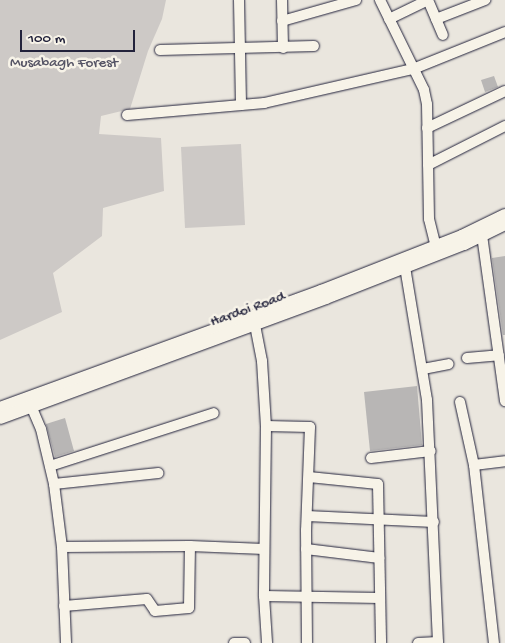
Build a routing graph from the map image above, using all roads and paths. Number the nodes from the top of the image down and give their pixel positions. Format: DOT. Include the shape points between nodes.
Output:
graph roads {
  1 [pos="239,0"];
  2 [pos="282,0"];
  3 [pos="356,0"];
  4 [pos="380,0"];
  5 [pos="428,0"];
  6 [pos="485,0"];
  7 [pos="389,19"];
  8 [pos="436,19"];
  9 [pos="282,21"];
  10 [pos="505,32"];
  11 [pos="444,35"];
  12 [pos="314,46"];
  13 [pos="283,48"];
  14 [pos="240,49"];
  15 [pos="160,50"];
  16 [pos="413,69"];
  17 [pos="505,91"];
  18 [pos="241,105"];
  19 [pos="127,114"];
  20 [pos="505,126"];
  21 [pos="428,128"];
  22 [pos="428,165"];
  23 [pos="505,214"];
  24 [pos="505,224"];
  25 [pos="482,231"];
  26 [pos="437,250"];
  27 [pos="405,267"];
  28 [pos="270,315"];
  29 [pos="255,325"];
  30 [pos="499,355"];
  31 [pos="468,358"];
  32 [pos="449,364"];
  33 [pos="422,369"];
  34 [pos="505,401"];
  35 [pos="30,402"];
  36 [pos="460,402"];
  37 [pos="0,408"];
  38 [pos="214,413"];
  39 [pos="0,418"];
  40 [pos="266,426"];
  41 [pos="431,452"];
  42 [pos="371,458"];
  43 [pos="505,461"];
  44 [pos="474,465"];
  45 [pos="50,466"];
  46 [pos="158,473"];
  47 [pos="309,477"];
  48 [pos="54,484"];
  49 [pos="307,516"];
  50 [pos="379,521"];
  51 [pos="434,522"];
  52 [pos="190,546"];
  53 [pos="62,547"];
  54 [pos="264,549"];
  55 [pos="306,549"];
  56 [pos="380,558"];
  57 [pos="264,596"];
  58 [pos="307,597"];
  59 [pos="380,598"];
  60 [pos="64,606"];
  61 [pos="438,642"];
  62 [pos="66,643"];
  63 [pos="234,643"];
  64 [pos="245,643"];
  65 [pos="267,643"];
  66 [pos="307,643"];
  67 [pos="381,643"];
  68 [pos="418,643"];
  69 [pos="494,643"];
  1 -- 14 [label="street"];
  2 -- 9 [label="street"];
  3 -- 9 [label="street"];
  4 -- 7 [label="street"];
  5 -- 7 [label="street"];
  5 -- 8 [label="street"];
  6 -- 8 [label="street"];
  7 -- 16 [label="street"];
  8 -- 11 [label="street"];
  9 -- 13 [label="street"];
  10 -- 16 [label="street"];
  12 -- 13 [label="street"];
  13 -- 14 [label="street"];
  14 -- 15 [label="street"];
  14 -- 18 [label="street"];
  16 -- 18 [label="street" via="264,103"];
  16 -- 21 [label="street" via="424,90"];
  17 -- 21 [label="street"];
  18 -- 19 [label="street"];
  20 -- 22 [label="street"];
  21 -- 22 [label="street"];
  22 -- 26 [label="street" via="429,220"];
  23 -- 25 [label="main road, Hardoi Road"];
  24 -- 25 [label="main road, Hardoi Road"];
  25 -- 26 [label="main road, Hardoi Road"];
  25 -- 30 [label="street"];
  26 -- 27 [label="main road, Hardoi Road"];
  26 -- 28 [label="main road, Hardoi Road"];
  27 -- 28 [label="main road, Hardoi Road"];
  27 -- 33 [label="street"];
  28 -- 29 [label="main road, Hardoi Road"];
  28 -- 35 [label="main road, Hardoi Road"];
  29 -- 35 [label="main road, Hardoi Road"];
  29 -- 40 [label="street" via="262,361"];
  30 -- 31 [label="street"];
  30 -- 34 [label="street"];
  32 -- 33 [label="street"];
  33 -- 41 [label="street"];
  35 -- 37 [label="main road, Hardoi Road"];
  35 -- 39 [label="main road, Hardoi Road"];
  35 -- 45 [label="street"];
  36 -- 44 [label="street"];
  38 -- 45 [label="street"];
  40 -- 47 [label="street" via="310,427"];
  40 -- 54 [label="street"];
  41 -- 42 [label="street"];
  41 -- 51 [label="street"];
  43 -- 44 [label="street"];
  44 -- 69 [label="street"];
  45 -- 48 [label="street"];
  46 -- 48 [label="street"];
  47 -- 49 [label="street"];
  47 -- 50 [label="street" via="378,484"];
  48 -- 53 [label="street"];
  49 -- 50 [label="street"];
  49 -- 55 [label="street"];
  50 -- 51 [label="street"];
  50 -- 56 [label="street"];
  51 -- 61 [label="street"];
  52 -- 53 [label="street"];
  52 -- 54 [label="street"];
  52 -- 60 [label="street" via="189,608 155,611 147,599"];
  53 -- 60 [label="street"];
  54 -- 57 [label="street"];
  55 -- 56 [label="street"];
  55 -- 58 [label="street"];
  56 -- 59 [label="street"];
  57 -- 58 [label="street"];
  57 -- 65 [label="street"];
  58 -- 59 [label="street"];
  58 -- 66 [label="street"];
  59 -- 67 [label="street"];
  60 -- 62 [label="street"];
  61 -- 68 [label="street"];
  63 -- 64 [label="street"];
}
